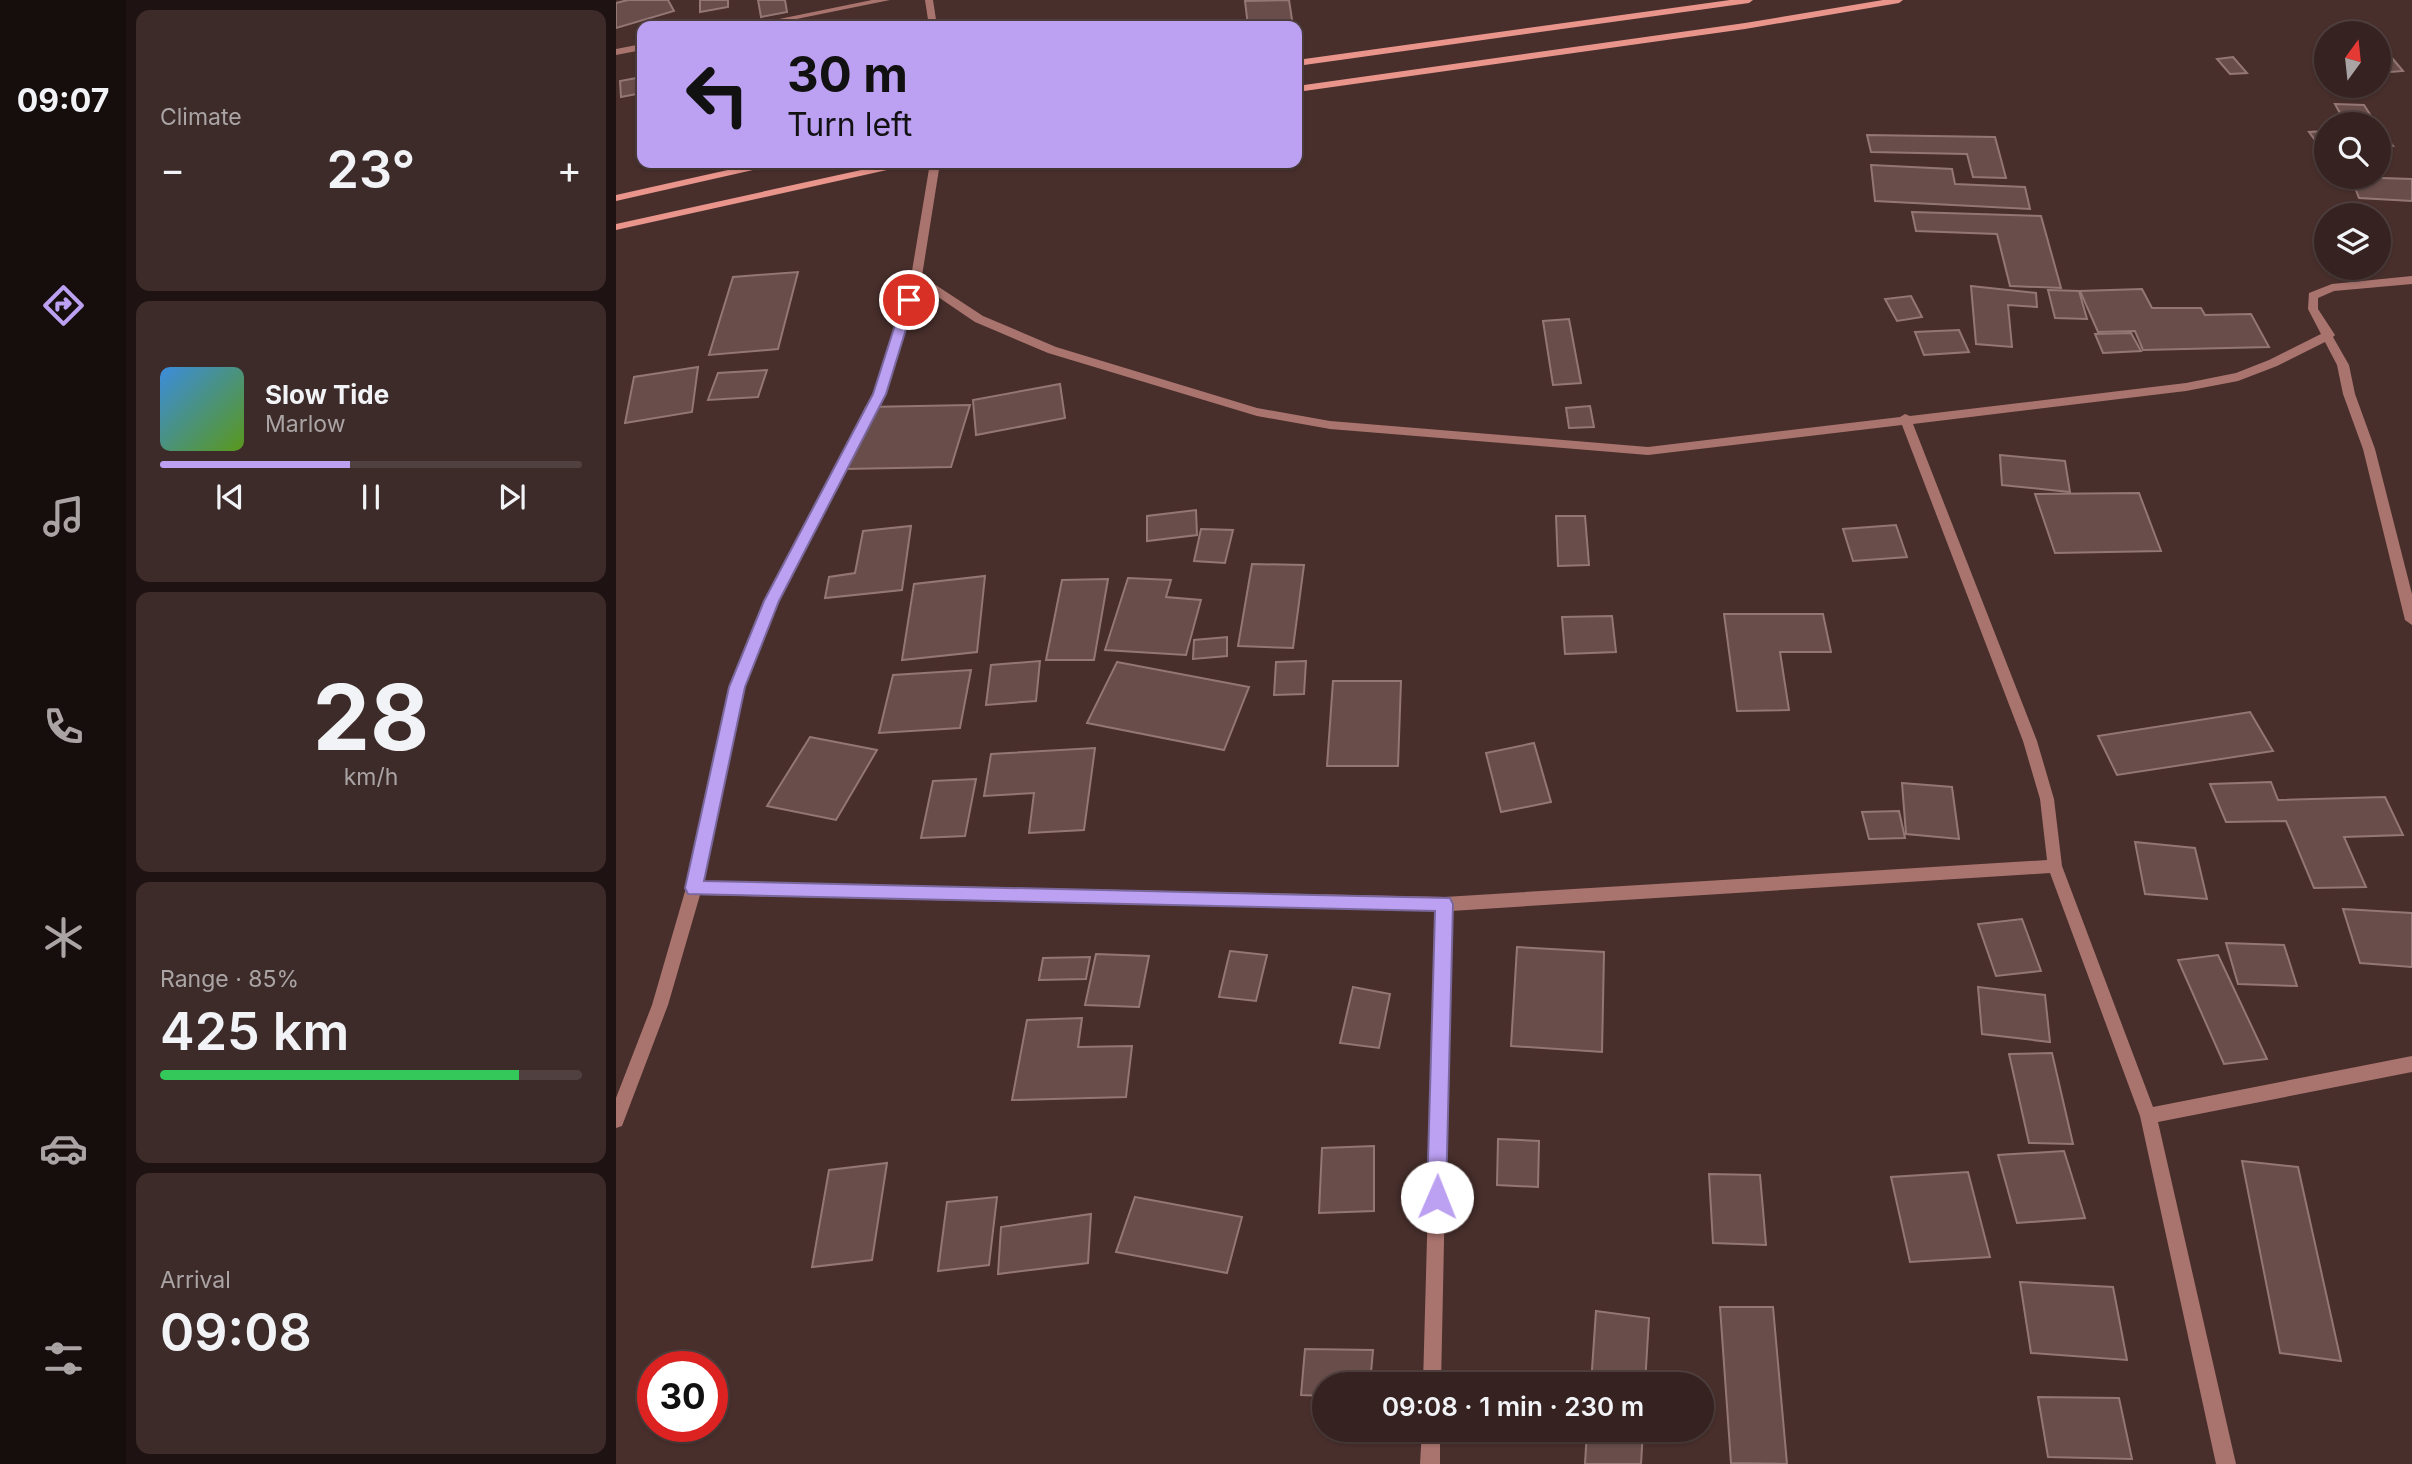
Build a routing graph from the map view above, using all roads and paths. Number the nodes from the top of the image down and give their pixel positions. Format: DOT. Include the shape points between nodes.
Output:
graph roads {
  1 [pos="886,0"];
  2 [pos="929,0"];
  3 [pos="1749,0"];
  4 [pos="1899,0"];
  5 [pos="775,21"];
  6 [pos="932,21"];
  7 [pos="637,48"];
  8 [pos="616,52"];
  9 [pos="1302,62"];
  10 [pos="1302,88"];
  11 [pos="749,168"];
  12 [pos="882,168"];
  13 [pos="934,168"];
  14 [pos="616,198"];
  15 [pos="616,227"];
  16 [pos="916,276"];
  17 [pos="2412,280"];
  18 [pos="2329,335"];
  19 [pos="1905,418"];
  20 [pos="2412,620"];
  21 [pos="2055,866"];
  22 [pos="694,888"];
  23 [pos="1444,904"];
  24 [pos="2412,1064"];
  25 [pos="2148,1116"];
  26 [pos="616,1120"];
  27 [pos="1432,1372"];
  28 [pos="1431,1442"];
  29 [pos="1430,1464"];
  30 [pos="2226,1464"];
  1 -- 5 [label="street"];
  2 -- 6 [label="street"];
  3 -- 9 [label="main road"];
  4 -- 10 [label="main road"];
  7 -- 8 [label="street"];
  11 -- 14 [label="main road"];
  12 -- 15 [label="main road"];
  13 -- 16 [label="street"];
  16 -- 19 [label="street" via="979,319 1052,349 1257,412 1331,425 1648,451"];
  16 -- 22 [label="street" via="880,394 772,601 737,687"];
  17 -- 18 [label="street" via="2332,288 2313,296 2313,309"];
  18 -- 19 [label="street" via="2238,377 2186,387"];
  18 -- 20 [label="street" via="2370,449"];
  19 -- 21 [label="street" via="2031,741 2047,799"];
  21 -- 23 [label="street"];
  21 -- 25 [label="street"];
  22 -- 23 [label="street"];
  22 -- 26 [label="street" via="660,1005"];
  23 -- 27 [label="street"];
  24 -- 25 [label="street"];
  25 -- 30 [label="street"];
  28 -- 29 [label="street"];
}
